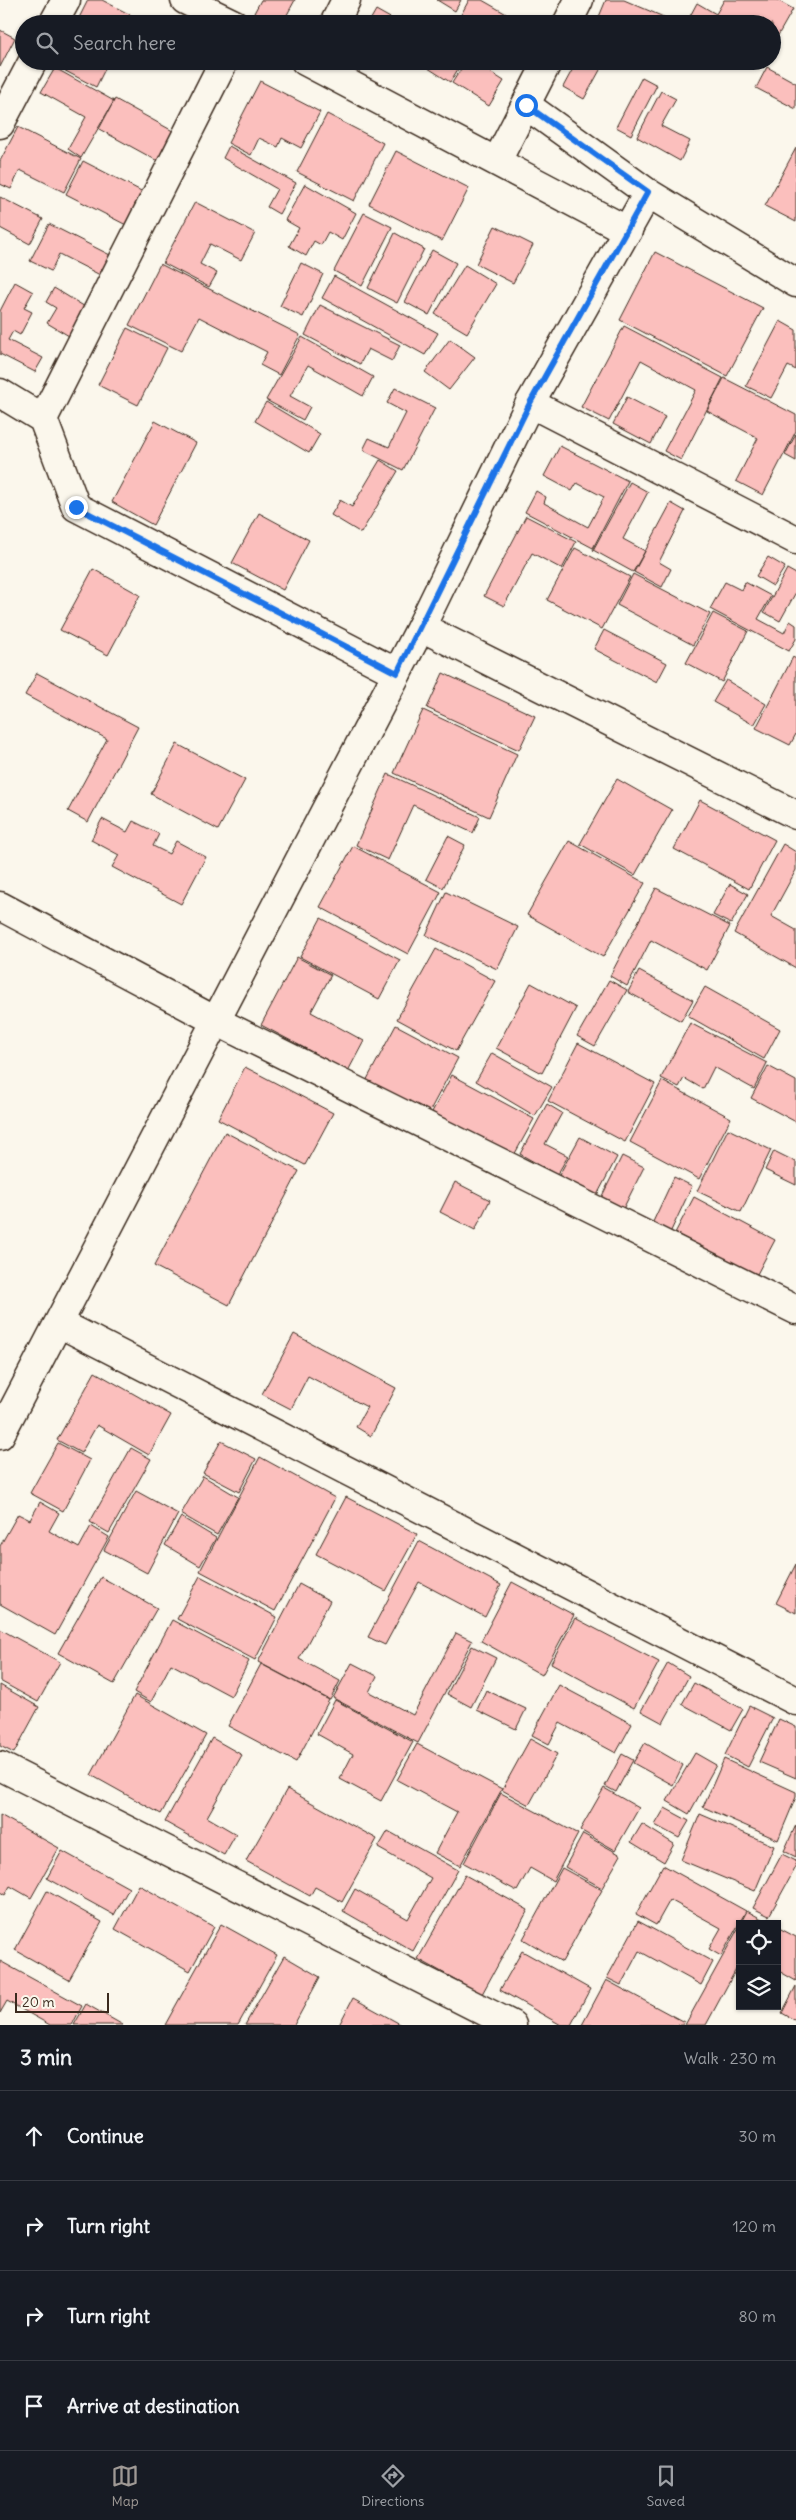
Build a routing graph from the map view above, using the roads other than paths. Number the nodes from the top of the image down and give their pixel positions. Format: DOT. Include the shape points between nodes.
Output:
graph roads {
  1 [pos="66,0"];
  2 [pos="185,0"];
  3 [pos="346,0"];
  4 [pos="579,0"];
  5 [pos="58,15"];
  6 [pos="216,15"];
  7 [pos="338,15"];
  8 [pos="572,15"];
  9 [pos="28,70"];
  10 [pos="219,70"];
  11 [pos="324,70"];
  12 [pos="544,70"];
  13 [pos="526,105"];
  14 [pos="0,124"];
  15 [pos="497,161"];
  16 [pos="648,192"];
  17 [pos="628,231"];
  18 [pos="796,283"];
  19 [pos="0,393"];
  20 [pos="530,403"];
  21 [pos="43,419"];
  22 [pos="796,540"];
  23 [pos="421,627"];
  24 [pos="397,673"];
  25 [pos="796,815"];
  26 [pos="0,906"];
  27 [pos="216,1021"];
  28 [pos="796,1310"];
  29 [pos="58,1323"];
  30 [pos="0,1435"];
  31 [pos="796,1701"];
  32 [pos="0,1766"];
  33 [pos="512,2025"];
  1 -- 5 [label="street"];
  2 -- 6 [label="street"];
  3 -- 7 [label="street"];
  4 -- 8 [label="street"];
  9 -- 14 [label="street"];
  10 -- 21 [label="street"];
  11 -- 15 [label="street"];
  12 -- 13 [label="street"];
  13 -- 15 [label="street"];
  13 -- 16 [label="street"];
  15 -- 17 [label="street"];
  16 -- 17 [label="street"];
  16 -- 18 [label="street"];
  17 -- 20 [label="street"];
  19 -- 21 [label="street"];
  20 -- 22 [label="street"];
  20 -- 23 [label="street"];
  21 -- 24 [label="street" via="76,507"];
  23 -- 24 [label="street"];
  23 -- 25 [label="street"];
  24 -- 27 [label="street"];
  26 -- 27 [label="street"];
  27 -- 28 [label="street"];
  27 -- 29 [label="street"];
  29 -- 30 [label="street"];
  29 -- 31 [label="street"];
  32 -- 33 [label="street"];
}
